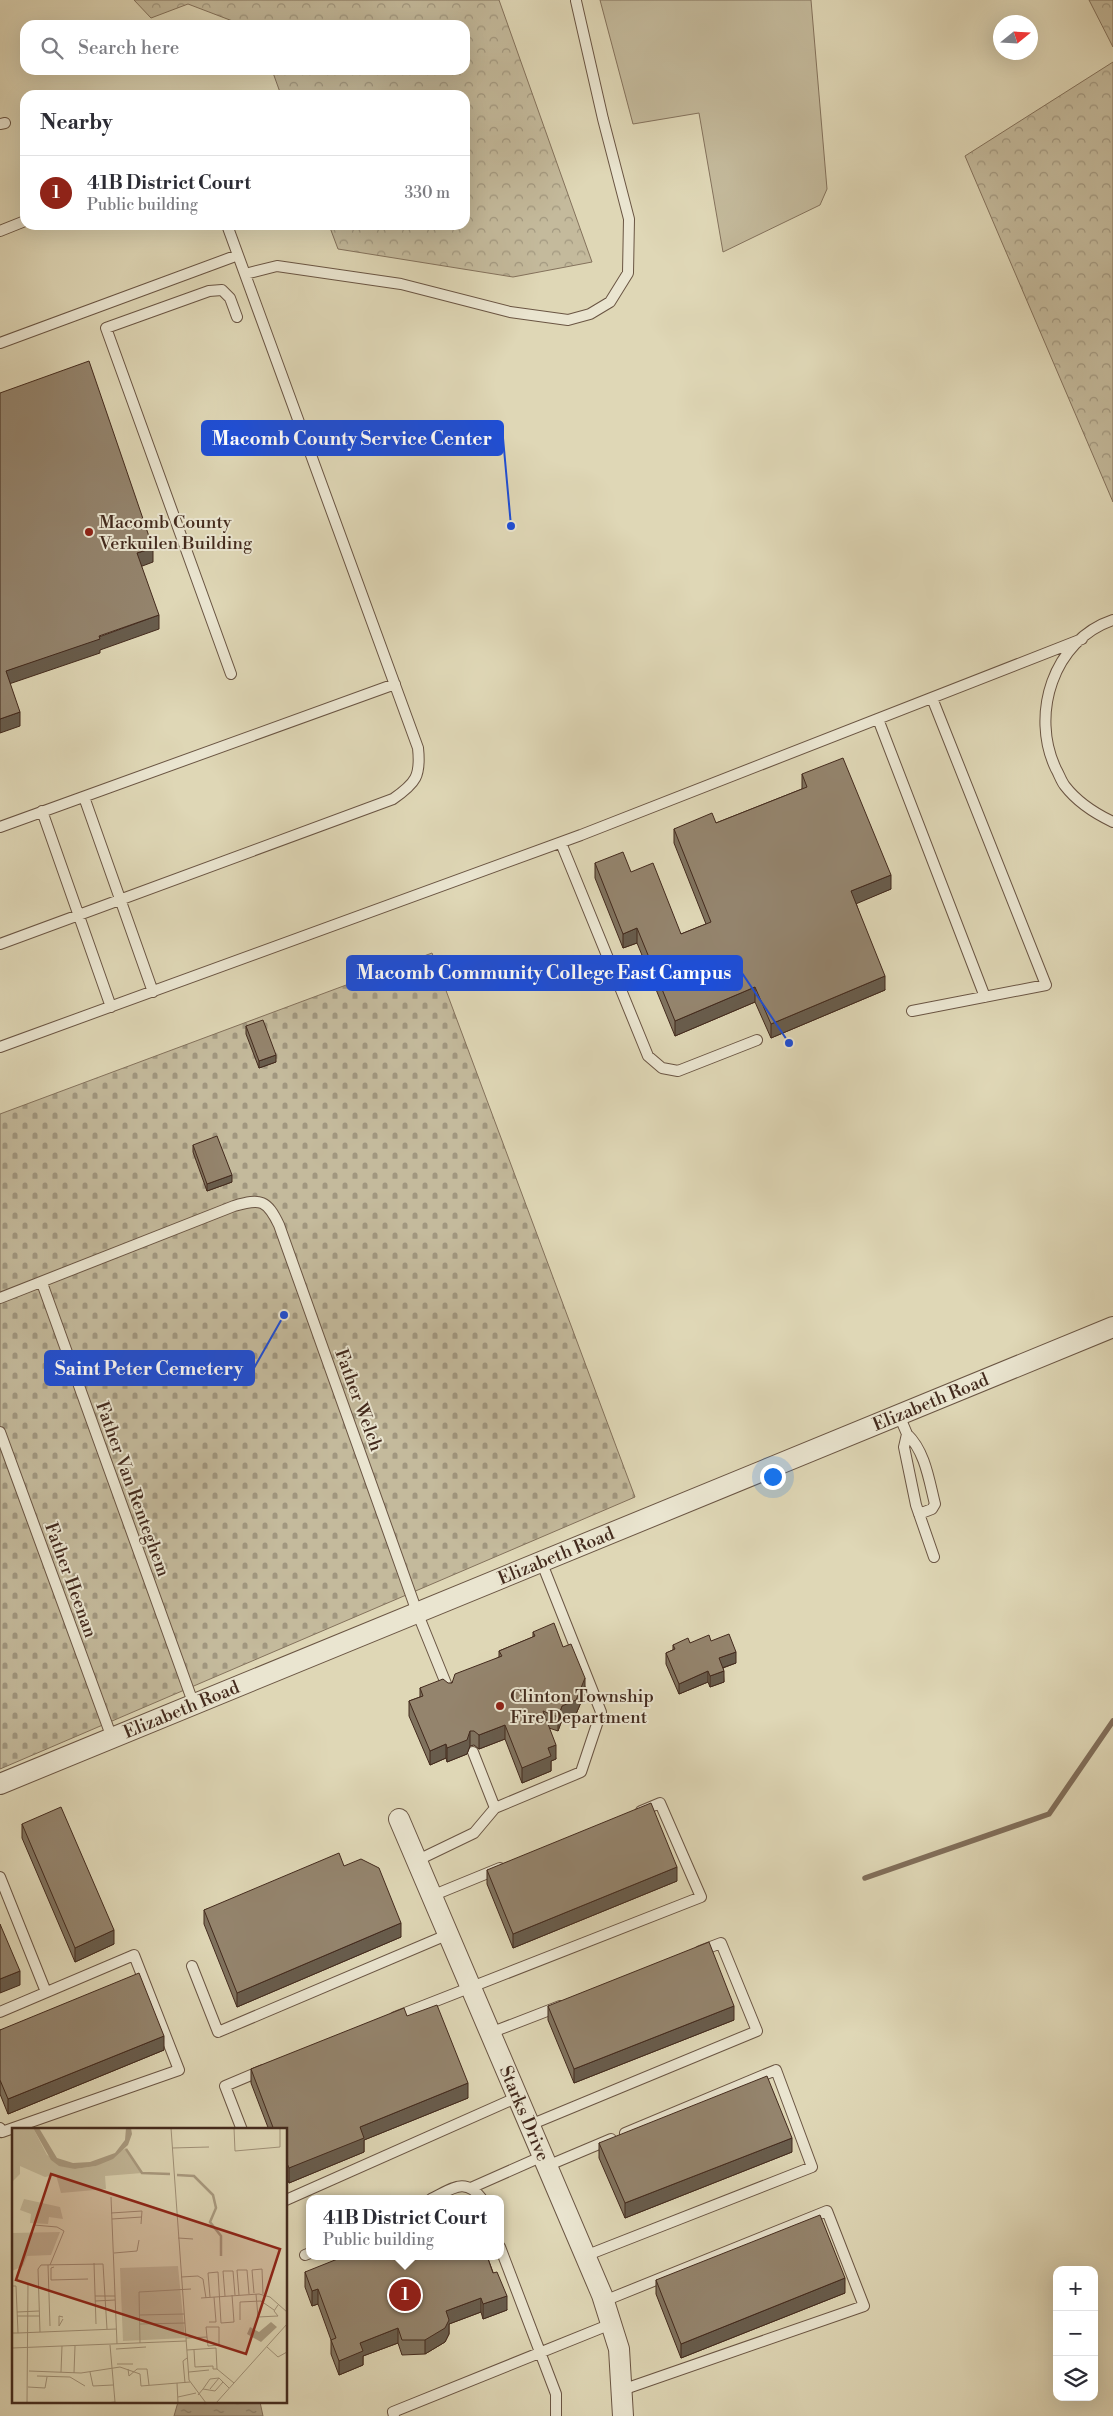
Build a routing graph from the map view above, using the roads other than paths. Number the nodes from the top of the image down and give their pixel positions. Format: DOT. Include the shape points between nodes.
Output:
graph roads {
  1 [pos="576,1"];
  2 [pos="20,223"];
  3 [pos="229,230"];
  4 [pos="0,231"];
  5 [pos="238,255"];
  6 [pos="245,274"];
  7 [pos="237,317"];
  8 [pos="0,343"];
  9 [pos="1113,620"];
  10 [pos="1082,639"];
  11 [pos="231,674"];
  12 [pos="395,684"];
  13 [pos="932,698"];
  14 [pos="878,719"];
  15 [pos="84,796"];
  16 [pos="42,811"];
  17 [pos="1113,822"];
  18 [pos="0,827"];
  19 [pos="561,843"];
  20 [pos="120,900"];
  21 [pos="78,915"];
  22 [pos="0,944"];
  23 [pos="153,992"];
  24 [pos="985,997"];
  25 [pos="111,1007"];
  26 [pos="912,1011"];
  27 [pos="757,1040"];
  28 [pos="0,1047"];
  29 [pos="42,1283"];
  30 [pos="0,1298"];
  31 [pos="1113,1327"];
  32 [pos="898,1415"];
  33 [pos="0,1432"];
  34 [pos="907,1434"];
  35 [pos="918,1514"];
  36 [pos="934,1557"];
  37 [pos="541,1561"];
  38 [pos="417,1612"];
  39 [pos="449,1691"];
  40 [pos="194,1705"];
  41 [pos="112,1738"];
  42 [pos="473,1752"];
  43 [pos="0,1784"];
  44 [pos="495,1808"];
  45 [pos="633,1814"];
  46 [pos="399,1818"];
  47 [pos="418,1860"];
  48 [pos="506,1866"];
  49 [pos="0,1877"];
  50 [pos="434,1895"];
  51 [pos="449,1934"];
  52 [pos="693,1954"];
  53 [pos="192,1966"];
  54 [pos="471,1987"];
  55 [pos="46,1992"];
  56 [pos="573,2000"];
  57 [pos="0,2012"];
  58 [pos="389,2020"];
  59 [pos="490,2033"];
  60 [pos="270,2068"];
  61 [pos="518,2097"];
  62 [pos="530,2125"];
  63 [pos="0,2128"];
  64 [pos="13,2128"];
  65 [pos="241,2128"];
  66 [pos="12,2129"];
  67 [pos="545,2161"];
  68 [pos="473,2188"];
  69 [pos="440,2195"];
  70 [pos="479,2195"];
  71 [pos="288,2199"];
  72 [pos="585,2256"];
  73 [pos="504,2257"];
  74 [pos="604,2301"];
  75 [pos="611,2324"];
  76 [pos="540,2354"];
  77 [pos="622,2390"];
  78 [pos="394,2416"];
  79 [pos="556,2416"];
  80 [pos="623,2416"];
  1 -- 6 [label="lane" via="629,219 628,273 610,302 590,314 568,320 510,312 401,284 277,266"];
  2 -- 4 [label="lane"];
  3 -- 5 [label="lane"];
  5 -- 6 [label="lane"];
  5 -- 8 [label="lane"];
  6 -- 12 [label="lane"];
  7 -- 11 [label="lane" via="230,298 222,290 209,291 106,328"];
  9 -- 10 [label="lane" via="1101,624"];
  10 -- 13 [label="lane"];
  10 -- 17 [label="lane" via="1072,647 1052,678 1044,714 1048,752 1064,785 1089,810"];
  12 -- 15 [label="lane"];
  12 -- 20 [label="lane" via="418,748 418,775 408,789 392,799"];
  13 -- 14 [label="lane"];
  13 -- 24 [label="lane" via="1046,985"];
  14 -- 19 [label="lane"];
  14 -- 24 [label="lane"];
  15 -- 16 [label="lane"];
  15 -- 20 [label="lane"];
  16 -- 18 [label="lane"];
  16 -- 21 [label="lane"];
  19 -- 23 [label="lane"];
  19 -- 27 [label="lane" via="648,1056 662,1068 678,1071"];
  20 -- 21 [label="lane"];
  20 -- 23 [label="lane"];
  21 -- 22 [label="lane"];
  21 -- 25 [label="lane"];
  23 -- 25 [label="lane"];
  24 -- 26 [label="lane"];
  25 -- 28 [label="lane"];
  29 -- 30 [label="lane"];
  29 -- 38 [label="lane, Father Welch" via="234,1206 265,1203 279,1224"];
  29 -- 40 [label="lane, Father Van Renteghem"];
  31 -- 32 [label="street, Elizabeth Road"];
  32 -- 34 [label="lane"];
  32 -- 37 [label="street, Elizabeth Road"];
  33 -- 41 [label="lane, Father Heenan"];
  34 -- 35 [label="lane" via="904,1447"];
  34 -- 35 [label="lane" via="915,1442 935,1504 932,1509"];
  35 -- 36 [label="lane"];
  37 -- 38 [label="street, Elizabeth Road"];
  37 -- 44 [label="lane" via="601,1712 581,1772"];
  38 -- 39 [label="lane, Father Welch"];
  38 -- 40 [label="street, Elizabeth Road"];
  40 -- 41 [label="street, Elizabeth Road"];
  41 -- 43 [label="street, Elizabeth Road"];
  42 -- 44 [label="lane"];
  44 -- 47 [label="lane" via="474,1833"];
  45 -- 54 [label="lane" via="660,1803 701,1897"];
  46 -- 47 [label="street, Starks Drive"];
  47 -- 50 [label="street, Starks Drive"];
  48 -- 50 [label="lane"];
  49 -- 55 [label="lane"];
  50 -- 51 [label="street, Starks Drive"];
  51 -- 53 [label="lane" via="218,2032"];
  51 -- 54 [label="street, Starks Drive"];
  52 -- 62 [label="lane" via="721,1943 757,2030"];
  54 -- 58 [label="lane"];
  54 -- 59 [label="street, Starks Drive"];
  55 -- 57 [label="lane"];
  55 -- 64 [label="lane" via="134,1954 180,2070"];
  56 -- 59 [label="lane"];
  59 -- 61 [label="street, Starks Drive"];
  60 -- 65 [label="lane" via="225,2086"];
  61 -- 62 [label="street, Starks Drive"];
  61 -- 71 [label="lane"];
  62 -- 67 [label="street, Starks Drive"];
  63 -- 66 [label="lane" via="2,2132"];
  67 -- 68 [label="lane"];
  67 -- 72 [label="street, Starks Drive"];
  67 -- 72 [label="lane" via="776,2070 812,2167"];
  68 -- 69 [label="lane" via="463,2185"];
  68 -- 70 [label="lane"];
  72 -- 74 [label="street, Starks Drive"];
  73 -- 76 [label="lane"];
  74 -- 75 [label="street, Starks Drive"];
  74 -- 77 [label="lane" via="826,2211 864,2306"];
  75 -- 76 [label="lane"];
  75 -- 77 [label="street, Starks Drive" via="618,2349"];
  76 -- 78 [label="lane" via="394,2412"];
  76 -- 79 [label="lane" via="556,2394"];
  77 -- 80 [label="street, Starks Drive"];
}
